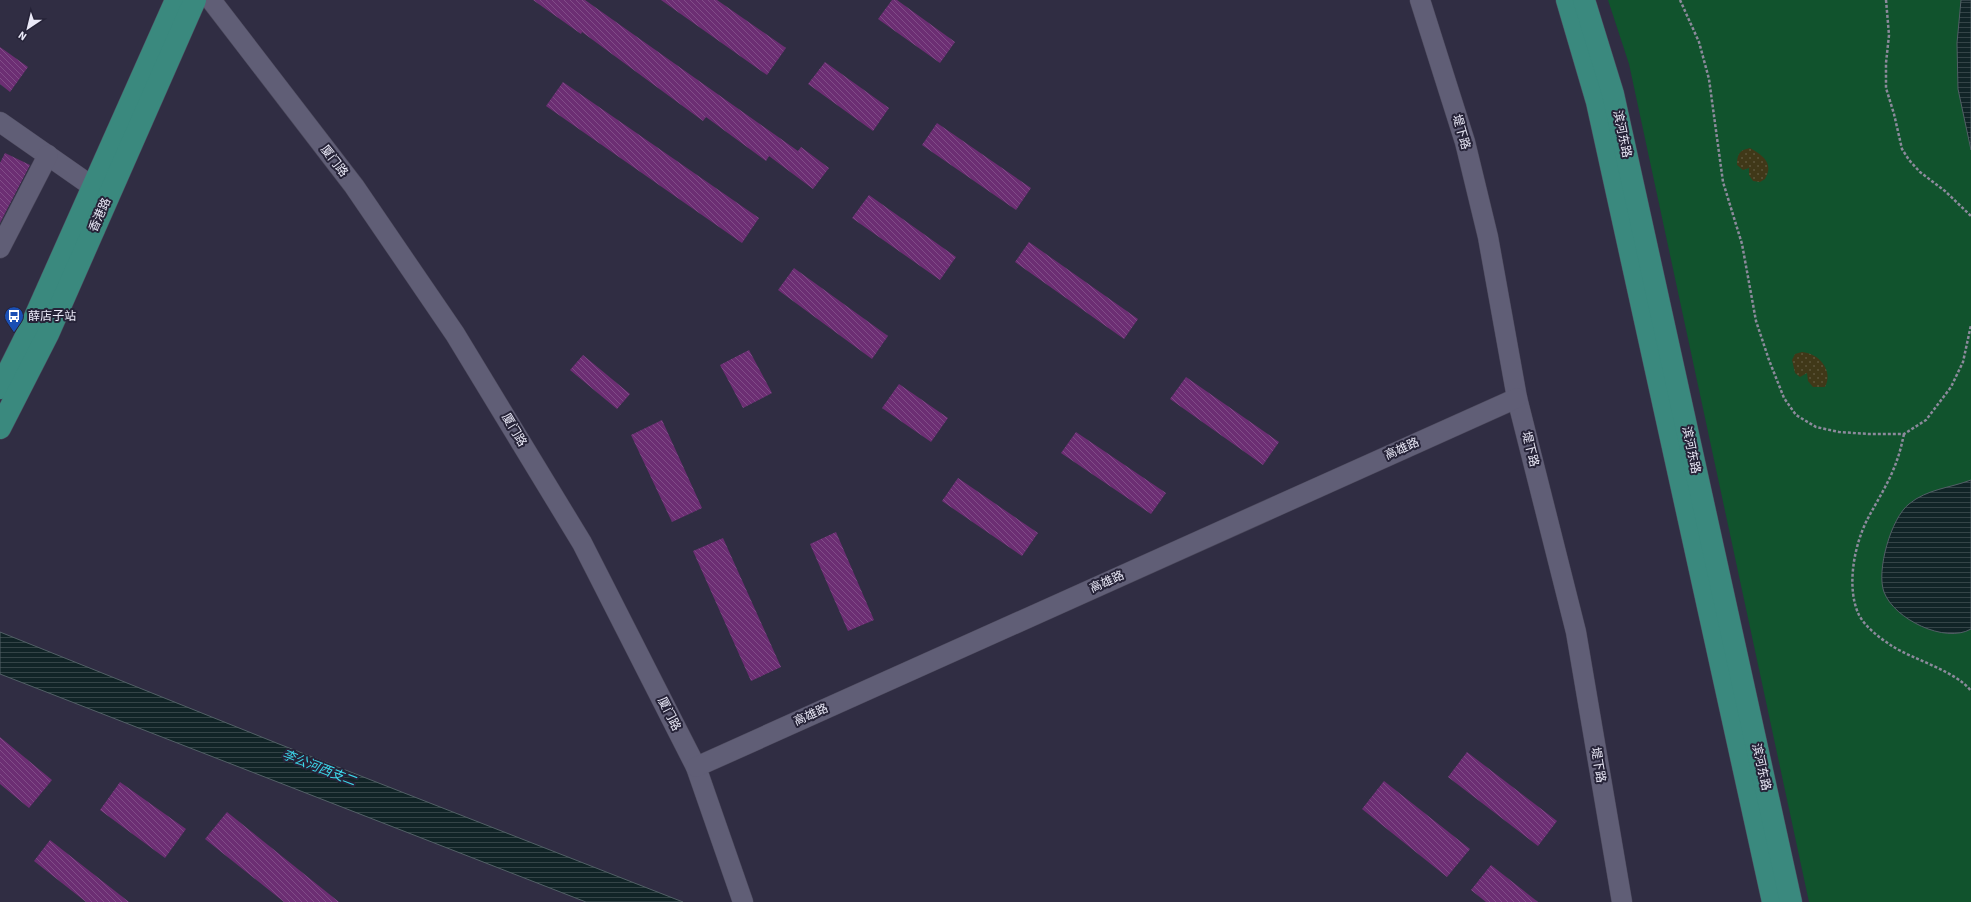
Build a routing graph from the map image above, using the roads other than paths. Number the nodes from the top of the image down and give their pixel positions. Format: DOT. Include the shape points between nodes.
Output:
graph roads {
  1 [pos="176,0"];
  2 [pos="195,0"];
  3 [pos="211,0"];
  4 [pos="1420,0"];
  5 [pos="1567,0"];
  6 [pos="1584,0"];
  7 [pos="0,122"];
  8 [pos="48,156"];
  9 [pos="93,187"];
  10 [pos="0,248"];
  11 [pos="0,388"];
  12 [pos="1517,398"];
  13 [pos="0,428"];
  14 [pos="696,767"];
  15 [pos="743,902"];
  16 [pos="1622,902"];
  17 [pos="1773,902"];
  18 [pos="1791,902"];
  1 -- 9 [label="main road, 香港路"];
  2 -- 13 [label="main road, 香港路" via="48,334"];
  3 -- 14 [label="street, 厦门路" via="354,186 456,334 582,543"];
  4 -- 12 [label="street, 堤下路" via="1465,142 1488,237"];
  5 -- 17 [label="main road, 滨河东路" via="1597,102"];
  6 -- 18 [label="main road, 滨河东路" via="1613,94"];
  7 -- 8 [label="street"];
  8 -- 9 [label="street"];
  8 -- 10 [label="street"];
  9 -- 11 [label="main road, 香港路" via="30,328"];
  12 -- 14 [label="street, 高雄路"];
  12 -- 16 [label="street, 堤下路" via="1576,632"];
  14 -- 15 [label="street, 厦门路"];
}
